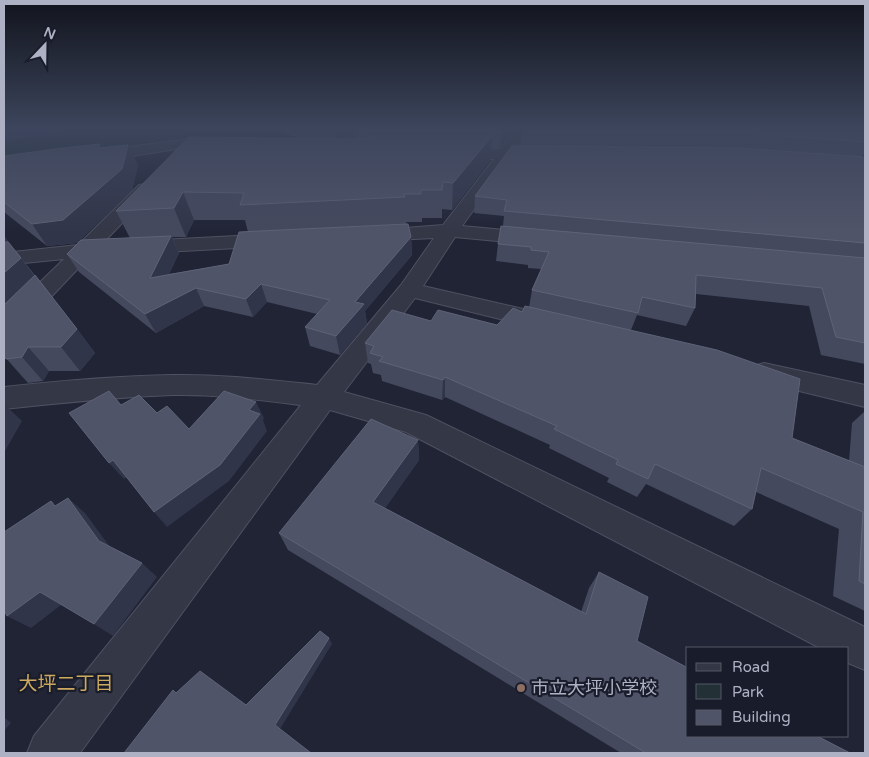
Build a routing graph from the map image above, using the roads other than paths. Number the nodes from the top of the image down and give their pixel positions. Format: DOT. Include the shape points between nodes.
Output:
graph roads {
  1 [pos="500,162"];
  2 [pos="156,179"];
  3 [pos="449,231"];
  4 [pos="351,236"];
  5 [pos="292,239"];
  6 [pos="558,241"];
  7 [pos="86,250"];
  8 [pos="4,258"];
  9 [pos="409,290"];
  10 [pos="564,326"];
  11 [pos="4,331"];
  12 [pos="739,367"];
  13 [pos="865,396"];
  14 [pos="324,397"];
  15 [pos="4,398"];
  16 [pos="865,649"];
  17 [pos="51,753"];
  1 -- 3 [label="street"];
  2 -- 7 [label="street"];
  3 -- 4 [label="street"];
  3 -- 6 [label="street"];
  3 -- 9 [label="street"];
  5 -- 7 [label="street"];
  7 -- 8 [label="street"];
  7 -- 11 [label="street"];
  9 -- 10 [label="street"];
  9 -- 14 [label="street"];
  12 -- 13 [label="street"];
  14 -- 15 [label="street" via="173,384"];
  14 -- 16 [label="street" via="415,423"];
  14 -- 17 [label="street"];
}
